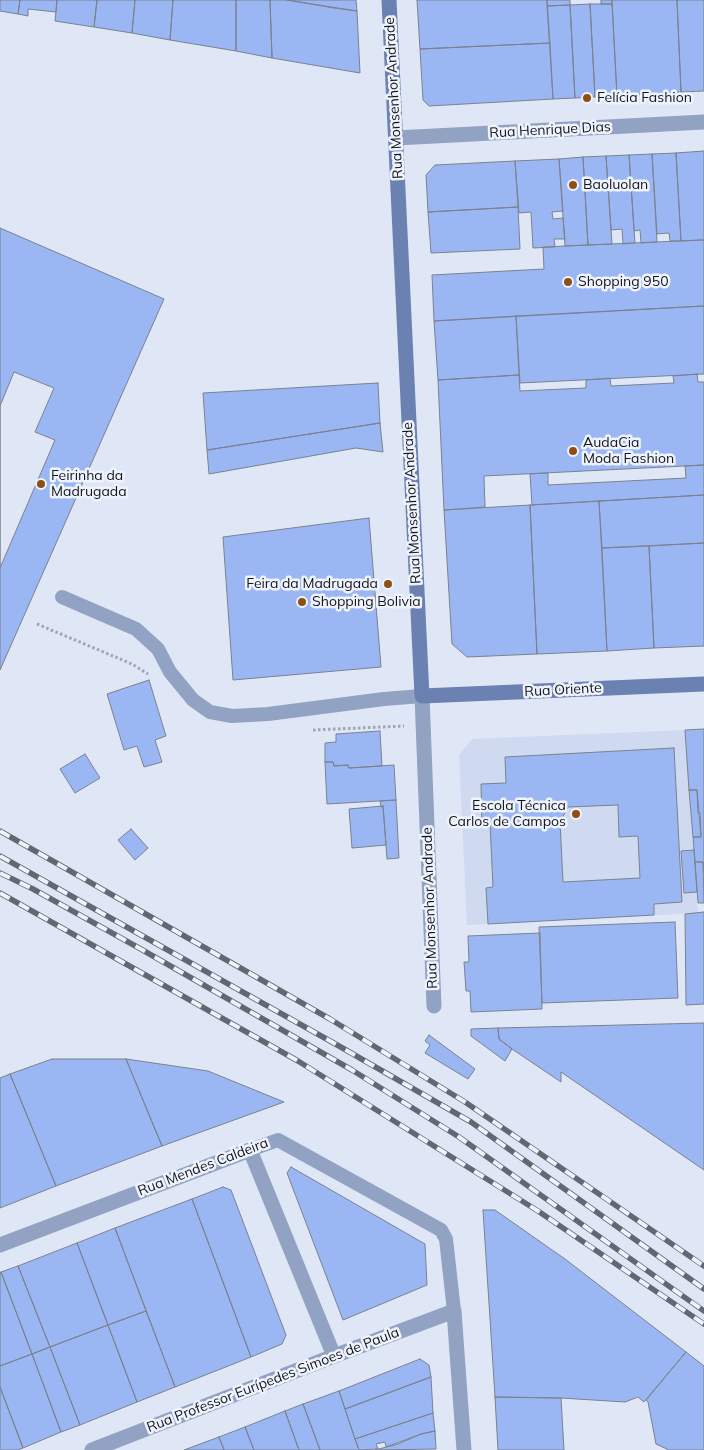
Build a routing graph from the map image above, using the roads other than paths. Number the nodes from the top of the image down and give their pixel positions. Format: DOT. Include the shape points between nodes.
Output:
graph roads {
  1 [pos="389,0"];
  2 [pos="704,122"];
  3 [pos="396,138"];
  4 [pos="62,597"];
  5 [pos="704,684"];
  6 [pos="422,696"];
  7 [pos="434,1006"];
  8 [pos="250,1150"];
  9 [pos="0,1245"];
  10 [pos="454,1311"];
  11 [pos="334,1356"];
  12 [pos="92,1450"];
  13 [pos="464,1450"];
  1 -- 3 [label="main road, Rua Monsenhor Andrade"];
  2 -- 3 [label="street, Rua Henrique Dias"];
  3 -- 6 [label="main road, Rua Monsenhor Andrade"];
  4 -- 6 [label="lane" via="136,629 158,649 170,672 193,700 210,712 232,716 268,714"];
  5 -- 6 [label="main road, Rua Oriente"];
  6 -- 7 [label="street, Rua Monsenhor Andrade"];
  8 -- 9 [label="street, Rua Mendes Caldeira"];
  8 -- 10 [label="lane, Rua Mendes Caldeira" via="278,1140 438,1228 446,1239"];
  8 -- 11 [label="street"];
  10 -- 11 [label="street, Rua Professor Eurípedes Simoes de Paula"];
  10 -- 13 [label="street"];
  11 -- 12 [label="street, Rua Professor Eurípedes Simoes de Paula"];
}
